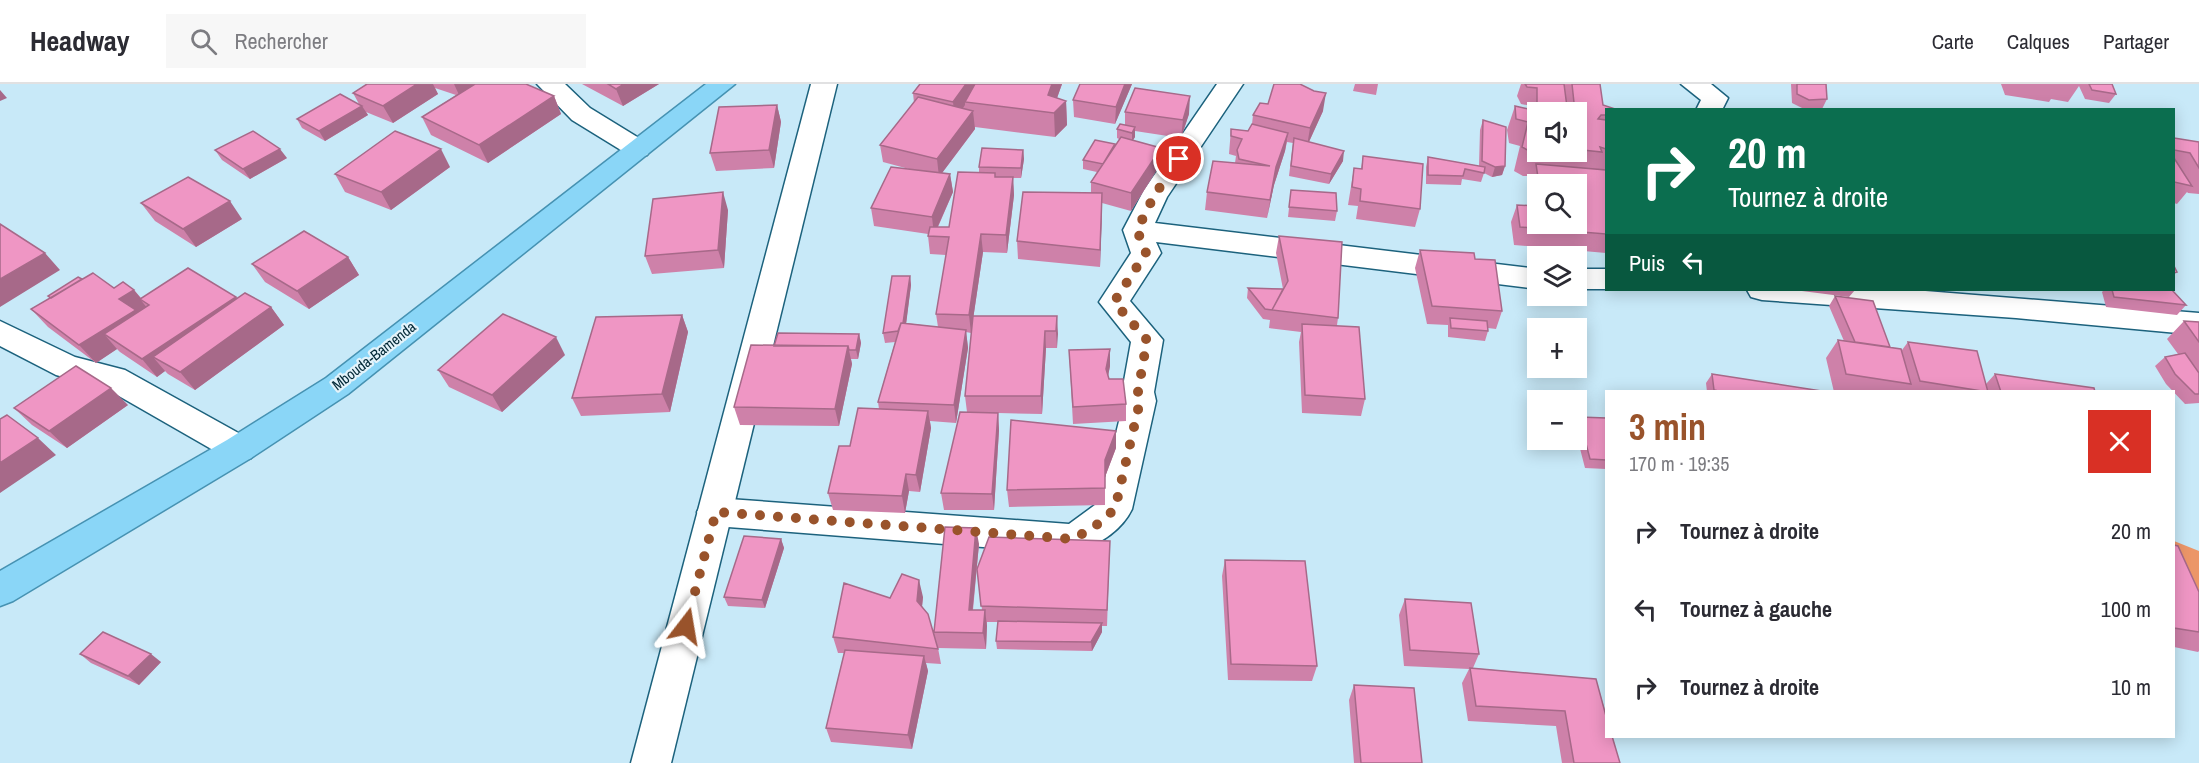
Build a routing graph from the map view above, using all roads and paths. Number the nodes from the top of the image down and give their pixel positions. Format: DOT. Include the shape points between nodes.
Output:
graph roads {
  1 [pos="550,84"];
  2 [pos="722,84"];
  3 [pos="824,84"];
  4 [pos="1230,84"];
  5 [pos="1694,84"];
  6 [pos="1710,108"];
  7 [pos="638,149"];
  8 [pos="1137,230"];
  9 [pos="1527,278"];
  10 [pos="1587,279"];
  11 [pos="1605,279"];
  12 [pos="1777,291"];
  13 [pos="2199,324"];
  14 [pos="0,332"];
  15 [pos="238,449"];
  16 [pos="716,512"];
  17 [pos="0,590"];
  18 [pos="651,763"];
  1 -- 7 [label="street" via="581,114"];
  2 -- 7 [label="highway, Mbouda-Bamenda"];
  3 -- 16 [label="street"];
  4 -- 8 [label="street" via="1154,196"];
  5 -- 6 [label="street" via="1715,98"];
  7 -- 15 [label="highway, Mbouda-Bamenda" via="337,386"];
  8 -- 9 [label="street"];
  8 -- 16 [label="street" via="1146,253 1114,302 1147,340 1138,392 1140,401 1115,509 1092,529 1072,539"];
  10 -- 11 [label="street"];
  12 -- 13 [label="street"];
  14 -- 15 [label="street" via="67,367 114,378"];
  15 -- 17 [label="highway, Mbouda-Bamenda"];
  16 -- 18 [label="street"];
}
